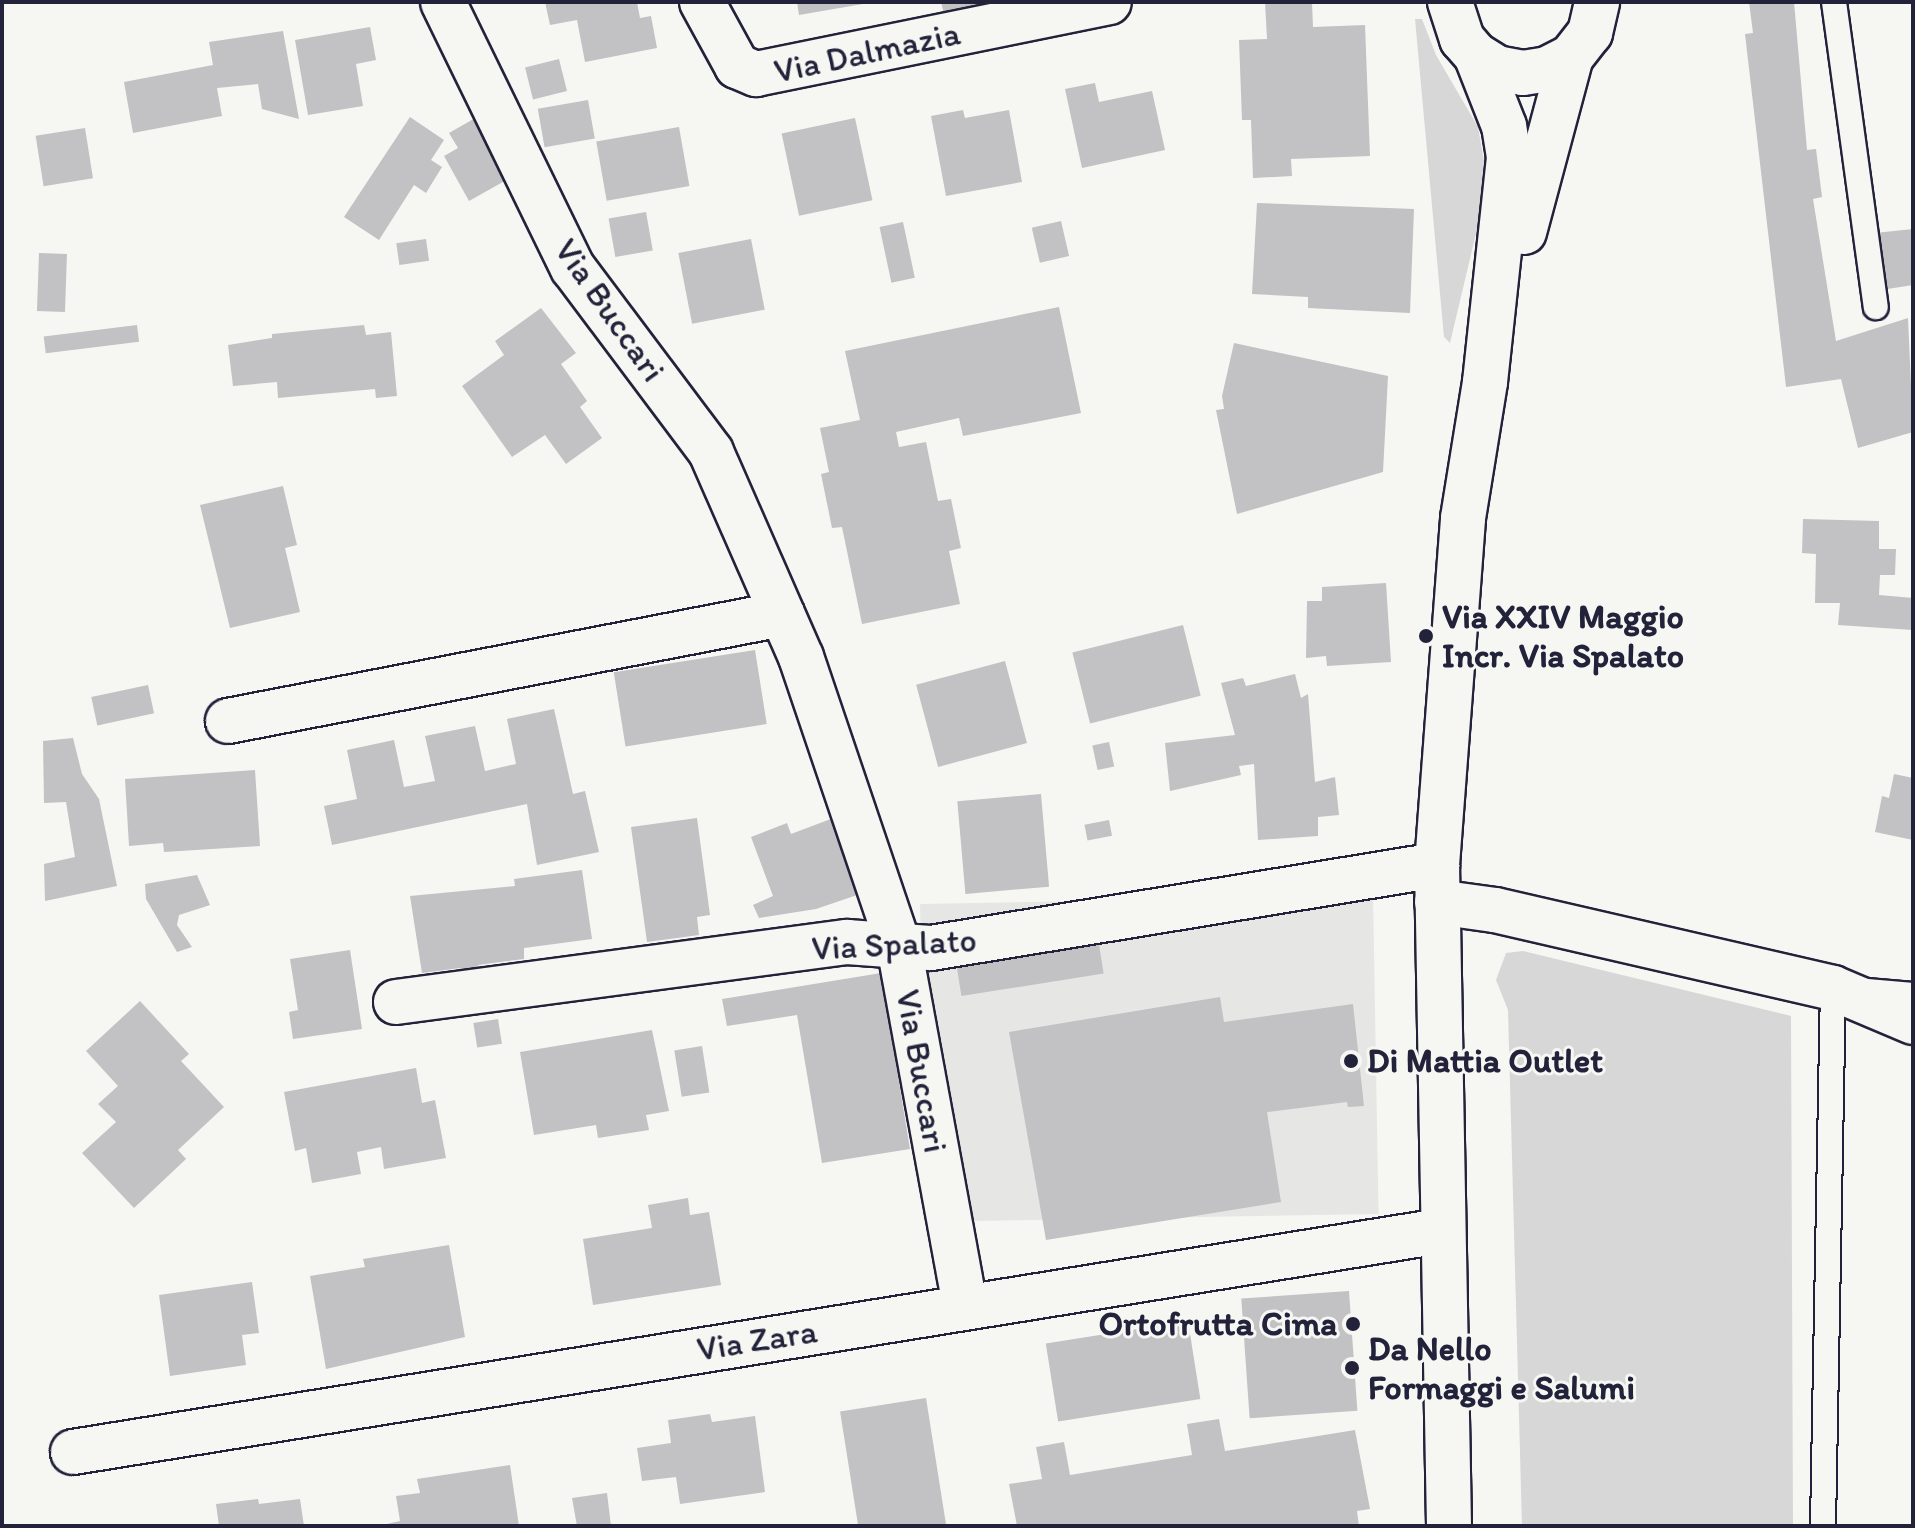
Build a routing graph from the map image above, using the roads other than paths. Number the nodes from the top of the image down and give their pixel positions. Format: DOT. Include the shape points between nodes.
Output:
graph roads {
  1 [pos="443,2"];
  2 [pos="702,2"];
  3 [pos="1109,2"];
  4 [pos="1450,2"];
  5 [pos="1597,2"];
  6 [pos="1834,2"];
  7 [pos="1476,55"];
  8 [pos="1571,57"];
  9 [pos="1876,307"];
  10 [pos="1485,382"];
  11 [pos="782,614"];
  12 [pos="228,721"];
  13 [pos="1437,883"];
  14 [pos="899,946"];
  15 [pos="1833,988"];
  16 [pos="1913,995"];
  17 [pos="396,1002"];
  18 [pos="1913,1022"];
  19 [pos="1441,1231"];
  20 [pos="965,1306"];
  21 [pos="73,1452"];
  22 [pos="1449,1526"];
  23 [pos="1823,1526"];
  1 -- 11 [label="street, Via Buccari" via="573,268 711,452"];
  2 -- 3 [label="street, Via Dalmazia" via="737,66 756,74"];
  4 -- 7 [label="street" via="1462,39"];
  5 -- 8 [label="street" via="1590,33"];
  6 -- 9 [label="lane"];
  7 -- 8 [label="street" via="1497,68 1523,73"];
  7 -- 10 [label="street" via="1504,126 1509,157"];
  8 -- 10 [label="street"];
  10 -- 13 [label="street" via="1463,518"];
  11 -- 12 [label="street"];
  11 -- 14 [label="street, Via Buccari"];
  13 -- 14 [label="street, Via Spalato" via="931,948"];
  13 -- 15 [label="street, Via Spalato" via="1495,910"];
  13 -- 19 [label="street"];
  14 -- 17 [label="street, Via Spalato" via="847,942"];
  14 -- 20 [label="street, Via Buccari"];
  15 -- 16 [label="lane"];
  15 -- 18 [label="street, Via Spalato"];
  15 -- 23 [label="lane"];
  19 -- 20 [label="street, Via Zara"];
  19 -- 22 [label="street"];
  20 -- 21 [label="street, Via Zara"];
}
